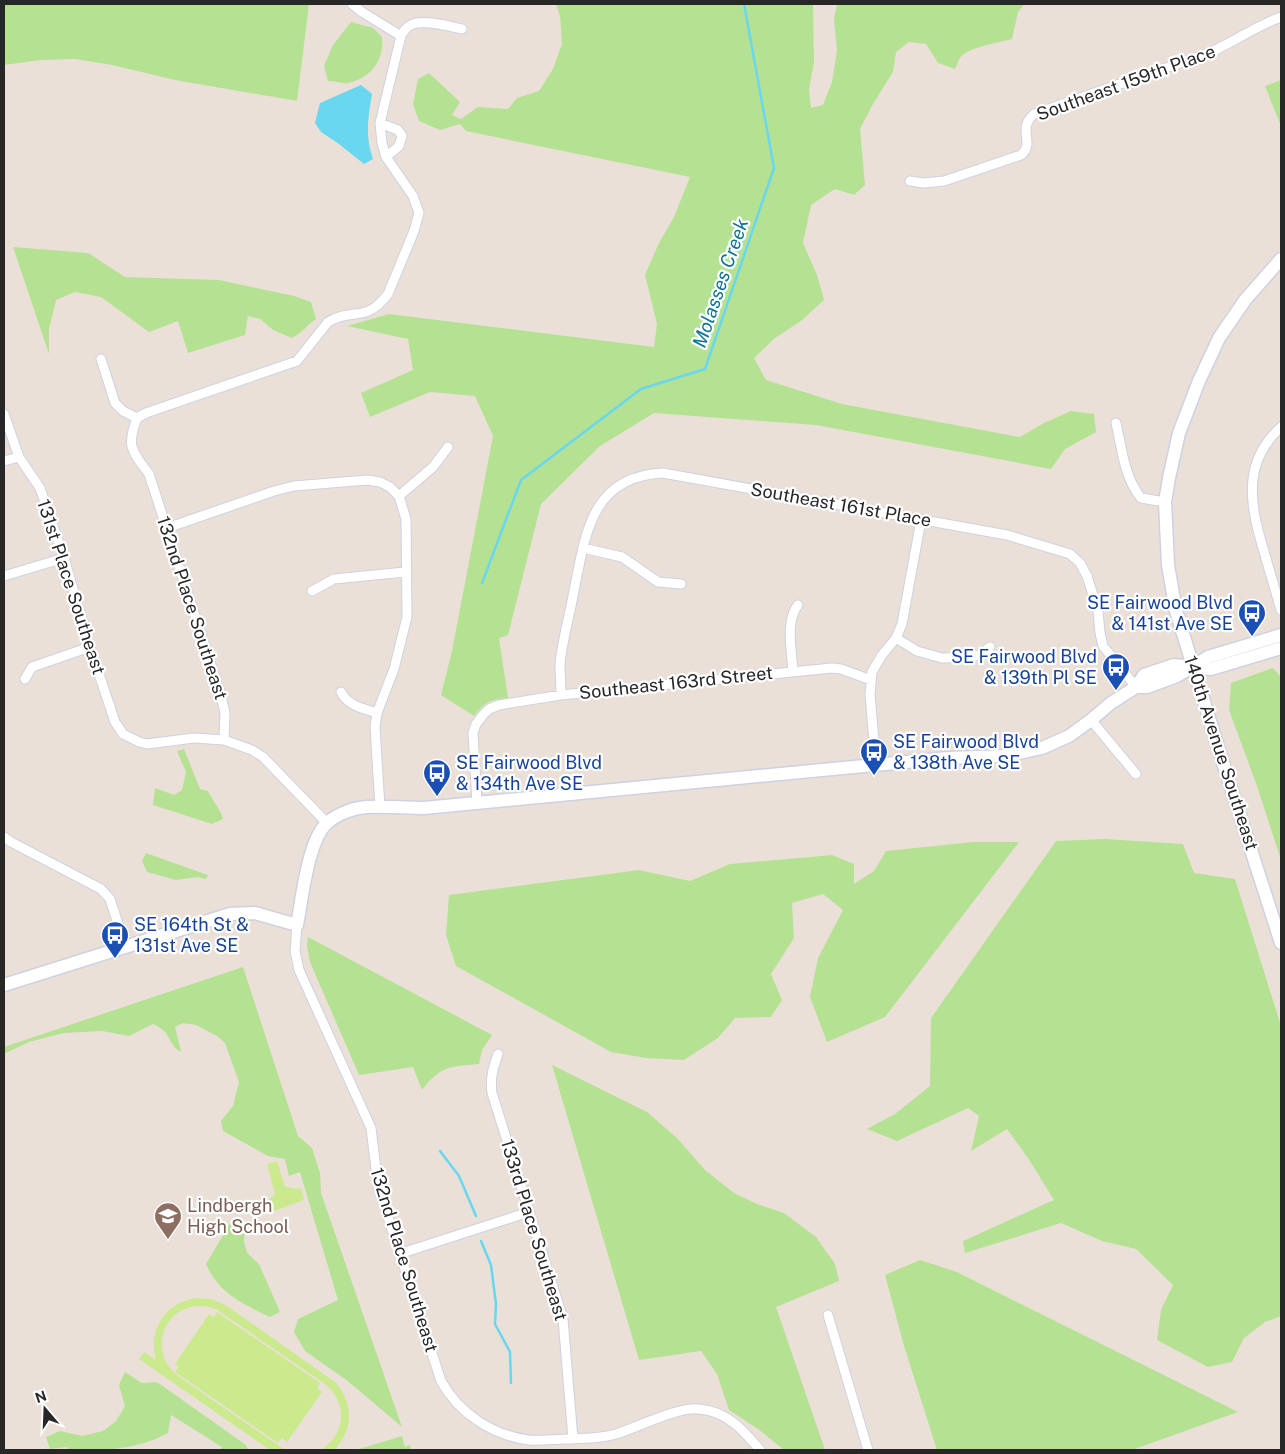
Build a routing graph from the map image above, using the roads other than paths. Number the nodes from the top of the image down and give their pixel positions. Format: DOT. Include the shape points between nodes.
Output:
graph roads {
  1 [pos="352,4"];
  2 [pos="1281,17"];
  3 [pos="462,29"];
  4 [pos="401,36"];
  5 [pos="380,123"];
  6 [pos="386,157"];
  7 [pos="910,181"];
  8 [pos="1281,260"];
  9 [pos="101,359"];
  10 [pos="4,414"];
  11 [pos="137,418"];
  12 [pos="1116,423"];
  13 [pos="1281,427"];
  14 [pos="448,447"];
  15 [pos="19,457"];
  16 [pos="4,462"];
  17 [pos="399,496"];
  18 [pos="1166,502"];
  19 [pos="922,520"];
  20 [pos="167,528"];
  21 [pos="583,548"];
  22 [pos="64,558"];
  23 [pos="406,572"];
  24 [pos="4,576"];
  25 [pos="680,584"];
  26 [pos="312,590"];
  27 [pos="798,605"];
  28 [pos="1281,610"];
  29 [pos="1281,635"];
  30 [pos="896,638"];
  31 [pos="90,647"];
  32 [pos="990,647"];
  33 [pos="1281,648"];
  34 [pos="1193,667"];
  35 [pos="793,672"];
  36 [pos="25,679"];
  37 [pos="871,680"];
  38 [pos="1136,687"];
  39 [pos="341,692"];
  40 [pos="561,695"];
  41 [pos="377,713"];
  42 [pos="1091,720"];
  43 [pos="224,740"];
  44 [pos="876,765"];
  45 [pos="1136,774"];
  46 [pos="477,803"];
  47 [pos="380,807"];
  48 [pos="327,823"];
  49 [pos="4,837"];
  50 [pos="297,925"];
  51 [pos="1281,943"];
  52 [pos="125,946"];
  53 [pos="4,985"];
  54 [pos="498,1054"];
  55 [pos="529,1212"];
  56 [pos="399,1254"];
  57 [pos="828,1315"];
  58 [pos="572,1439"];
  59 [pos="760,1450"];
  60 [pos="868,1450"];
  1 -- 4 [label="street"];
  2 -- 7 [label="street, Southeast 159th Place" via="1208,53 1034,114 1025,127 1027,147 1021,155 944,181 924,184"];
  3 -- 4 [label="street" via="415,23"];
  4 -- 5 [label="street"];
  5 -- 6 [label="street"];
  5 -- 6 [label="street" via="398,130 402,136 400,146"];
  6 -- 11 [label="street" via="413,196 419,213 382,302 366,313 328,322 297,361"];
  8 -- 18 [label="street, 140th Avenue Southeast" via="1245,300 1219,338 1199,380 1179,433"];
  9 -- 11 [label="street" via="115,403"];
  10 -- 15 [label="street, 131st Place Southeast"];
  11 -- 20 [label="street, 132nd Place Southeast" via="130,443 149,474"];
  12 -- 18 [label="street" via="1134,489 1141,498"];
  13 -- 28 [label="street" via="1258,458 1252,492 1254,518"];
  14 -- 17 [label="street" via="433,467"];
  15 -- 16 [label="street"];
  15 -- 22 [label="street, 131st Place Southeast" via="40,488"];
  17 -- 20 [label="street" via="380,482 367,480 294,486"];
  17 -- 23 [label="street" via="406,519"];
  18 -- 34 [label="street, 140th Avenue Southeast" via="1166,539 1176,611"];
  19 -- 21 [label="street, Southeast 161st Place" via="664,473 641,476 613,490 594,514"];
  19 -- 30 [label="street" via="902,624"];
  19 -- 38 [label="street, Southeast 161st Place" via="1007,535 1070,554 1088,576 1098,610 1103,646"];
  20 -- 43 [label="street, 132nd Place Southeast" via="222,696"];
  21 -- 25 [label="street" via="622,557 658,582"];
  21 -- 40 [label="street" via="560,663"];
  22 -- 24 [label="street"];
  22 -- 31 [label="street, 131st Place Southeast"];
  23 -- 26 [label="street" via="334,579"];
  23 -- 41 [label="street" via="407,617 394,669"];
  27 -- 35 [label="street" via="790,624"];
  29 -- 34 [label="street" via="1208,657"];
  30 -- 32 [label="street" via="917,651 942,658 979,655"];
  30 -- 37 [label="street" via="877,662"];
  31 -- 36 [label="street" via="32,667"];
  31 -- 43 [label="street, 131st Place Southeast" via="115,722 123,734 148,744 194,738"];
  33 -- 34 [label="street" via="1211,670"];
  34 -- 38 [label="street" via="1174,665 1144,675"];
  34 -- 51 [label="street, 140th Avenue Southeast"];
  35 -- 37 [label="street, Southeast 163rd Street" via="832,668"];
  35 -- 40 [label="street, Southeast 163rd Street"];
  37 -- 44 [label="street"];
  38 -- 42 [label="street"];
  39 -- 41 [label="street" via="351,704"];
  40 -- 46 [label="street, Southeast 163rd Street" via="499,705 483,715 473,733"];
  41 -- 47 [label="street"];
  42 -- 44 [label="street" via="1056,743 1029,752"];
  42 -- 45 [label="street"];
  43 -- 48 [label="street" via="263,757"];
  44 -- 46 [label="street"];
  46 -- 47 [label="street" via="424,808"];
  47 -- 48 [label="street" via="355,809"];
  48 -- 50 [label="street, 132nd Place Southeast" via="312,852"];
  49 -- 52 [label="street" via="101,889 110,899"];
  50 -- 52 [label="street" via="255,913 230,914"];
  50 -- 56 [label="street, 132nd Place Southeast" via="295,951 298,970 371,1128 378,1186"];
  52 -- 53 [label="street"];
  54 -- 55 [label="street, 133rd Place Southeast" via="490,1081 492,1093"];
  55 -- 56 [label="street"];
  55 -- 58 [label="street, 133rd Place Southeast" via="564,1319"];
  56 -- 58 [label="street, 132nd Place Southeast" via="449,1396 488,1428 530,1440"];
  57 -- 60 [label="street"];
  58 -- 59 [label="street, 132nd Place Southeast" via="597,1439 679,1411 699,1408 733,1421"];
}
